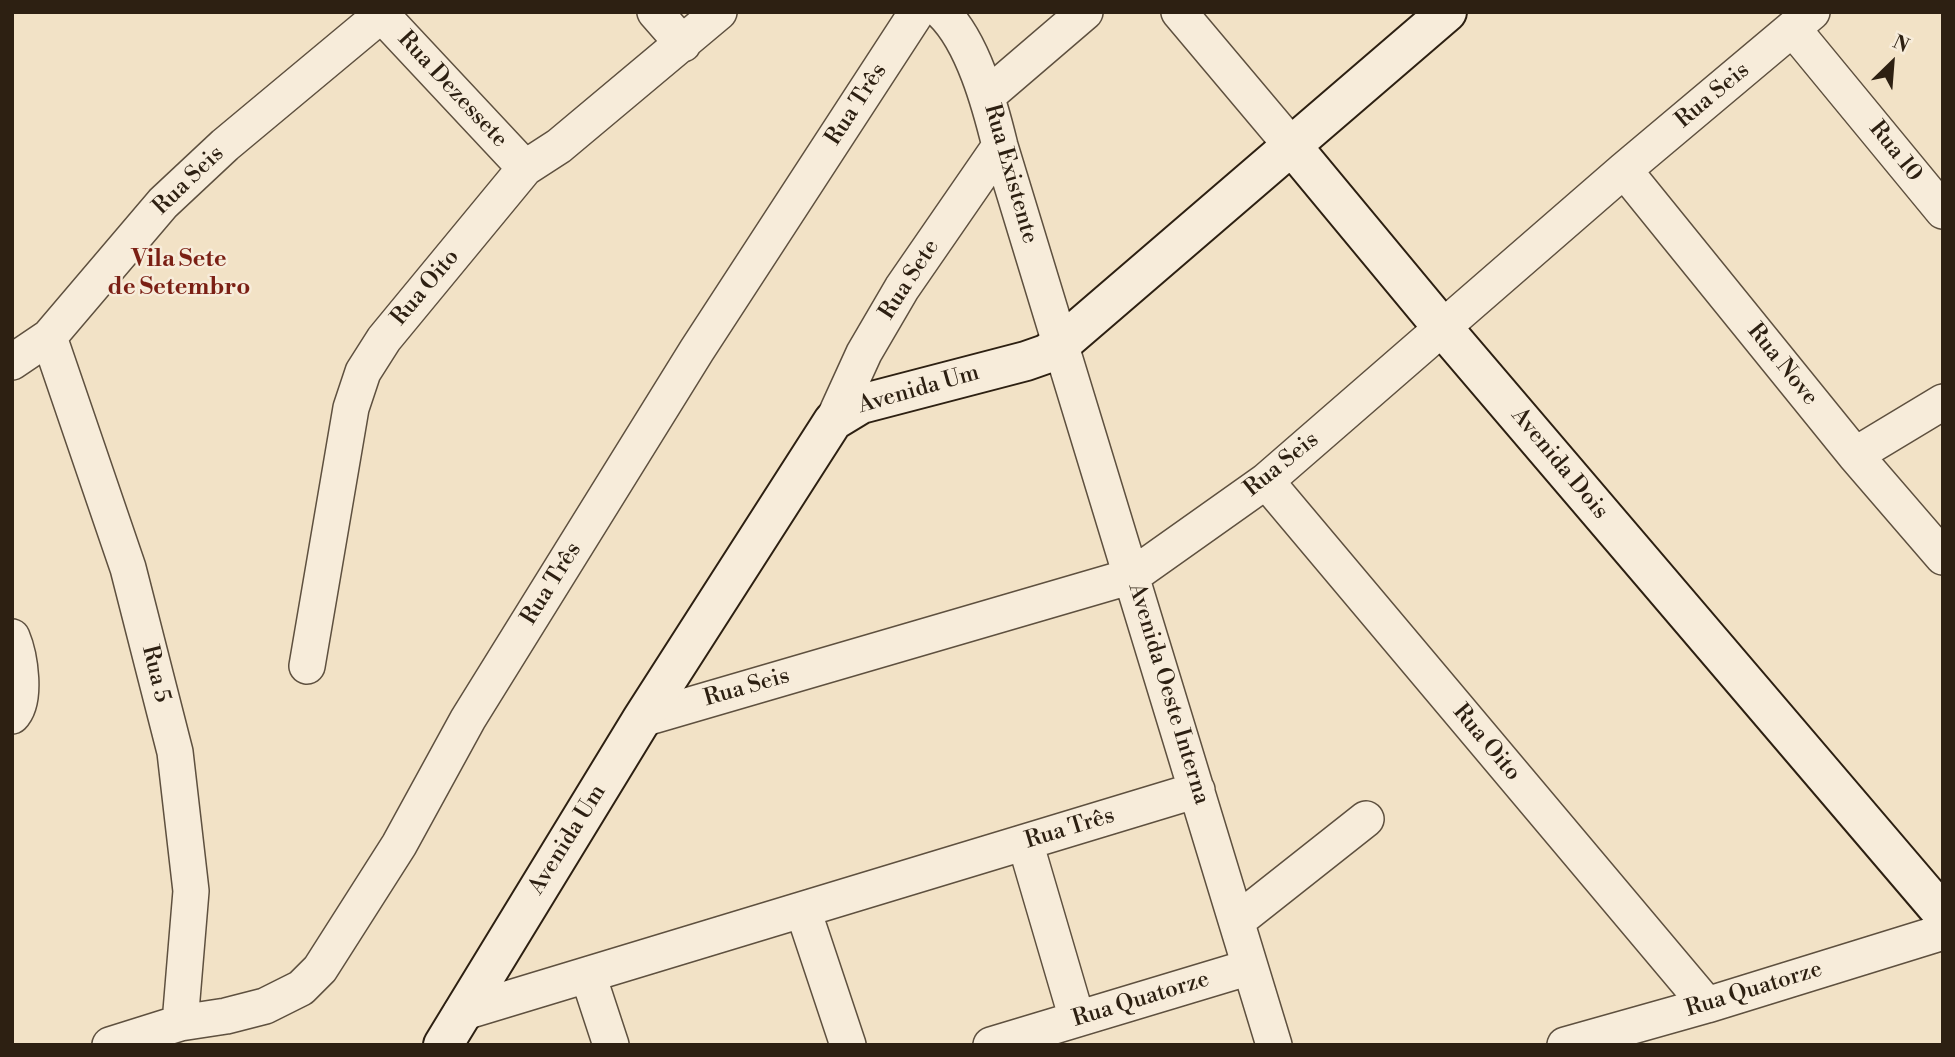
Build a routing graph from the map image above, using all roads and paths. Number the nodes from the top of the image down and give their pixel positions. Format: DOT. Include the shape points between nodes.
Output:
graph roads {
  1 [pos="655,12"];
  2 [pos="719,12"];
  3 [pos="917,12"];
  4 [pos="942,12"];
  5 [pos="1085,12"];
  6 [pos="1179,12"];
  7 [pos="1447,12"];
  8 [pos="380,14"];
  9 [pos="1803,20"];
  10 [pos="683,44"];
  11 [pos="987,96"];
  12 [pos="1291,145"];
  13 [pos="1000,146"];
  14 [pos="525,168"];
  15 [pos="1624,170"];
  16 [pos="1939,199"];
  17 [pos="1442,327"];
  18 [pos="49,338"];
  19 [pos="1061,344"];
  20 [pos="12,362"];
  21 [pos="1943,402"];
  22 [pos="833,421"];
  23 [pos="1855,455"];
  24 [pos="1266,481"];
  25 [pos="1943,557"];
  26 [pos="1132,576"];
  27 [pos="12,637"];
  28 [pos="307,666"];
  29 [pos="12,716"];
  30 [pos="642,719"];
  31 [pos="1197,790"];
  32 [pos="1366,819"];
  33 [pos="1025,842"];
  34 [pos="803,910"];
  35 [pos="1943,914"];
  36 [pos="1237,921"];
  37 [pos="1943,932"];
  38 [pos="1250,967"];
  39 [pos="588,975"];
  40 [pos="1707,1005"];
  41 [pos="1077,1019"];
  42 [pos="180,1023"];
  43 [pos="452,1029"];
  44 [pos="110,1045"];
  45 [pos="611,1045"];
  46 [pos="848,1045"];
  47 [pos="991,1045"];
  48 [pos="1274,1045"];
  49 [pos="1565,1045"];
  1 -- 10 [label="street"];
  2 -- 10 [label="street, Rua Oito"];
  3 -- 42 [label="street, Rua Três" via="683,373 468,719 399,845 320,969 301,988 265,1006"];
  4 -- 11 [label="street, Rua Existente" via="960,34"];
  5 -- 11 [label="street"];
  6 -- 12 [label="street, Avenida Dois"];
  7 -- 12 [label="street, Avenida Um"];
  8 -- 14 [label="street, Rua Dezessete"];
  8 -- 18 [label="street, Rua Seis" via="225,145 163,204"];
  9 -- 15 [label="street, Rua Seis"];
  9 -- 16 [label="street, Rua 10"];
  10 -- 14 [label="street, Rua Oito" via="559,146"];
  11 -- 13 [label="street, Rua Existente"];
  12 -- 17 [label="street, Avenida Dois"];
  12 -- 19 [label="street, Avenida Um"];
  13 -- 19 [label="street, Rua Existente"];
  13 -- 22 [label="street, Rua Sete" via="902,288 864,353"];
  14 -- 28 [label="street, Rua Oito" via="384,339 363,372 351,408"];
  15 -- 17 [label="street, Rua Seis"];
  15 -- 23 [label="street, Rua Nove"];
  17 -- 24 [label="street, Rua Seis"];
  17 -- 35 [label="street, Avenida Dois"];
  18 -- 20 [label="street, Rua Seis"];
  18 -- 42 [label="street, Rua 5" via="128,568 175,752 191,891"];
  19 -- 22 [label="street, Avenida Um" via="1026,361 861,404"];
  19 -- 26 [label="street, Avenida Oeste Interna"];
  21 -- 23 [label="street"];
  22 -- 30 [label="street, Avenida Um"];
  23 -- 25 [label="street, Rua Nove"];
  24 -- 26 [label="street, Rua Seis"];
  24 -- 40 [label="street, Rua Oito"];
  26 -- 30 [label="street, Rua Seis"];
  26 -- 31 [label="street, Avenida Oeste Interna"];
  27 -- 29 [label="street" via="20,693 20,704"];
  30 -- 43 [label="street, Avenida Um"];
  31 -- 33 [label="street, Rua Três"];
  31 -- 36 [label="street, Avenida Oeste Interna"];
  32 -- 36 [label="street"];
  33 -- 34 [label="street, Rua Três"];
  33 -- 41 [label="street"];
  34 -- 39 [label="street, Rua Três"];
  34 -- 46 [label="street"];
  36 -- 38 [label="street, Avenida Oeste Interna"];
  37 -- 40 [label="street, Rua Quatorze"];
  38 -- 41 [label="street, Rua Quatorze"];
  38 -- 48 [label="street, Avenida Oeste Interna"];
  39 -- 43 [label="street, Rua Três"];
  39 -- 45 [label="street"];
  40 -- 49 [label="street, Rua Quatorze"];
  41 -- 47 [label="street, Rua Quatorze"];
  42 -- 44 [label="street, Rua Três"];
}
